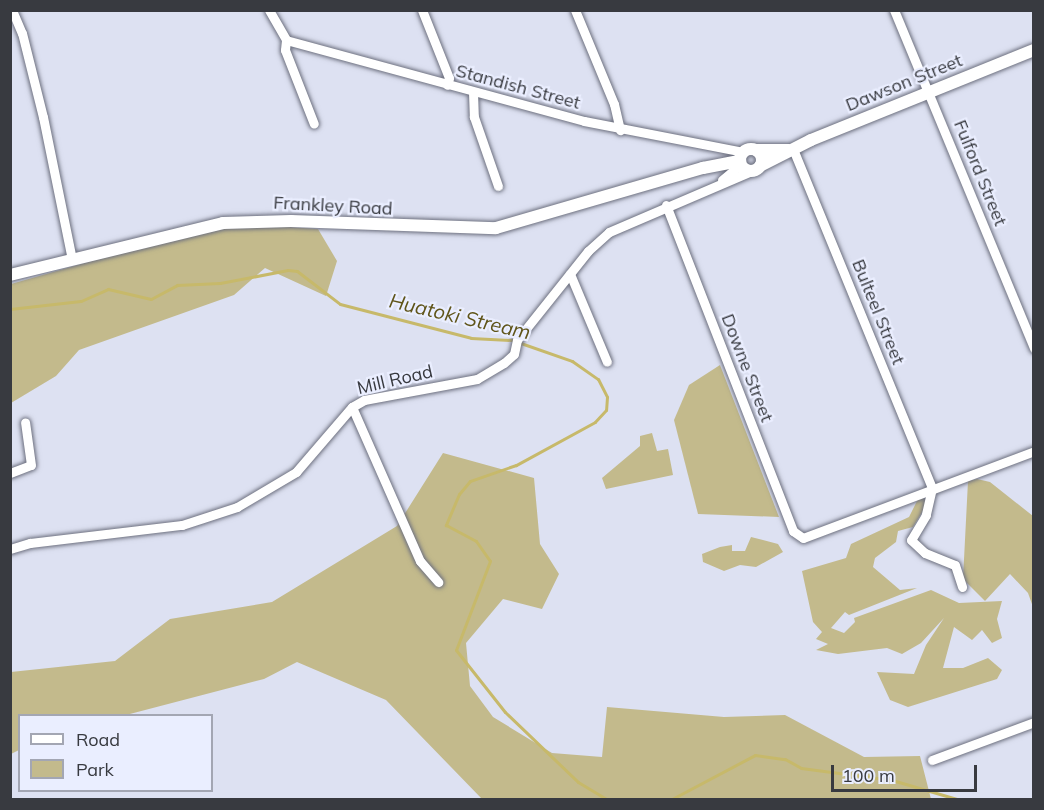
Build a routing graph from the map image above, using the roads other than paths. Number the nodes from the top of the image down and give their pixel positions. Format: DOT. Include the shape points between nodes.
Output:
graph roads {
  1 [pos="12,10"];
  2 [pos="269,10"];
  3 [pos="422,10"];
  4 [pos="575,10"];
  5 [pos="894,10"];
  6 [pos="286,40"];
  7 [pos="1034,50"];
  8 [pos="447,85"];
  9 [pos="473,92"];
  10 [pos="928,93"];
  11 [pos="314,124"];
  12 [pos="620,130"];
  13 [pos="791,149"];
  14 [pos="745,157"];
  15 [pos="757,168"];
  16 [pos="654,183"];
  17 [pos="715,184"];
  18 [pos="498,186"];
  19 [pos="666,205"];
  20 [pos="72,260"];
  21 [pos="570,274"];
  22 [pos="10,275"];
  23 [pos="1034,348"];
  24 [pos="607,362"];
  25 [pos="352,407"];
  26 [pos="25,422"];
  27 [pos="1034,451"];
  28 [pos="10,473"];
  29 [pos="932,488"];
  30 [pos="10,549"];
  31 [pos="438,582"];
  32 [pos="962,587"];
  33 [pos="1034,722"];
  34 [pos="932,760"];
  1 -- 20 [label="street" via="22,33 43,117"];
  2 -- 6 [label="street"];
  3 -- 8 [label="street" via="449,78"];
  4 -- 12 [label="street" via="614,104"];
  5 -- 10 [label="street, Fulford Street"];
  6 -- 8 [label="street, Standish Street"];
  6 -- 11 [label="street" via="285,50"];
  7 -- 10 [label="street, Dawson Street"];
  8 -- 9 [label="street, Standish Street"];
  9 -- 12 [label="street, Standish Street"];
  9 -- 18 [label="street" via="474,117"];
  10 -- 13 [label="street, Dawson Street"];
  10 -- 23 [label="street, Fulford Street"];
  12 -- 14 [label="street, Standish Street"];
  13 -- 14 [label="street, Dawson Street"];
  13 -- 15 [label="street, Dawson Street"];
  13 -- 29 [label="street, Bulteel Street"];
  14 -- 15 [label="street"];
  14 -- 15 [label="street" via="762,157"];
  14 -- 16 [label="street, Dawson Street"];
  14 -- 17 [label="street, Mill Road"];
  15 -- 17 [label="street, Mill Road"];
  16 -- 20 [label="street, Frankley Road" via="496,228 291,221 223,223"];
  17 -- 19 [label="street, Mill Road"];
  19 -- 21 [label="street, Mill Road" via="604,236"];
  19 -- 29 [label="street, Downe Street" via="793,531 803,538"];
  20 -- 22 [label="street, Frankley Road"];
  21 -- 24 [label="street"];
  21 -- 25 [label="street, Mill Road" via="521,336 514,354 477,380 364,400"];
  25 -- 30 [label="street, Mill Road" via="296,472 237,507 182,525 30,543"];
  25 -- 31 [label="street" via="420,561"];
  26 -- 28 [label="street" via="31,465"];
  27 -- 29 [label="street" via="965,480"];
  29 -- 32 [label="street" via="926,515 911,540 925,554 954,565"];
  33 -- 34 [label="street"];
}
